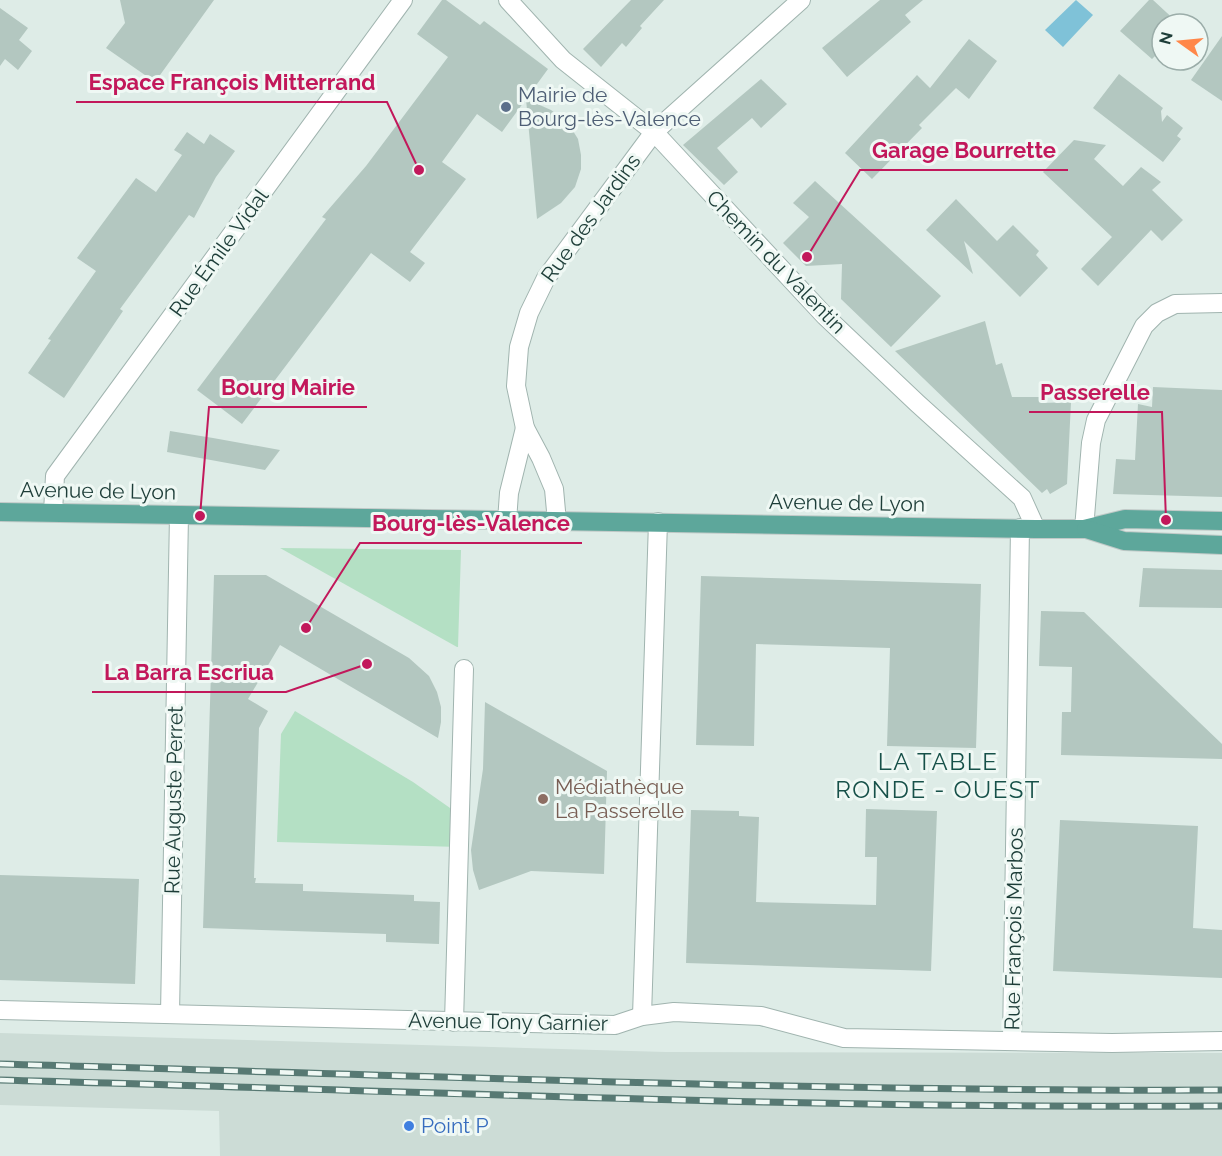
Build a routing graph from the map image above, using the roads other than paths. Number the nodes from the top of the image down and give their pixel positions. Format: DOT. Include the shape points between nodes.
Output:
graph roads {
  1 [pos="403,0"];
  2 [pos="508,0"];
  3 [pos="801,0"];
  4 [pos="654,132"];
  5 [pos="1222,303"];
  6 [pos="525,428"];
  7 [pos="0,512"];
  8 [pos="53,513"];
  9 [pos="179,515"];
  10 [pos="507,521"];
  11 [pos="1222,521"];
  12 [pos="556,522"];
  13 [pos="658,522"];
  14 [pos="1028,528"];
  15 [pos="1084,529"];
  16 [pos="1222,545"];
  17 [pos="464,669"];
  18 [pos="0,1010"];
  19 [pos="170,1014"];
  20 [pos="642,1016"];
  21 [pos="454,1022"];
  22 [pos="1012,1041"];
  23 [pos="1222,1041"];
  1 -- 8 [label="street, Rue Émile Vidal" via="55,476"];
  2 -- 4 [label="street, Chemin du Valentin" via="563,60"];
  3 -- 4 [label="street, Rue des Jardins"];
  4 -- 6 [label="street, Rue des Jardins" via="546,278 529,313 519,346 516,386"];
  4 -- 14 [label="street, Chemin du Valentin" via="813,304 1022,498"];
  5 -- 15 [label="street" via="1175,304 1156,313 1144,326 1096,420"];
  6 -- 10 [label="street, Rue des Jardins" via="509,493"];
  6 -- 12 [label="street, Rue des Jardins" via="554,489"];
  7 -- 8 [label="main road, Avenue de Lyon"];
  8 -- 9 [label="main road, Avenue de Lyon"];
  9 -- 10 [label="main road, Avenue de Lyon"];
  9 -- 19 [label="street, Rue Auguste Perret"];
  10 -- 12 [label="main road, Avenue de Lyon"];
  11 -- 15 [label="main road" via="1125,519"];
  12 -- 13 [label="main road, Avenue de Lyon"];
  13 -- 14 [label="main road, Avenue de Lyon"];
  13 -- 20 [label="street"];
  14 -- 15 [label="main road, Avenue de Lyon"];
  14 -- 22 [label="street, Rue François Marbos"];
  15 -- 16 [label="main road" via="1124,541"];
  17 -- 21 [label="street"];
  18 -- 19 [label="street, Avenue Tony Garnier"];
  19 -- 21 [label="street, Avenue Tony Garnier"];
  20 -- 21 [label="street, Avenue Tony Garnier" via="615,1025"];
  20 -- 22 [label="street, Avenue Tony Garnier" via="674,1012 761,1016 844,1038"];
  22 -- 23 [label="street, Avenue Tony Garnier"];
}
